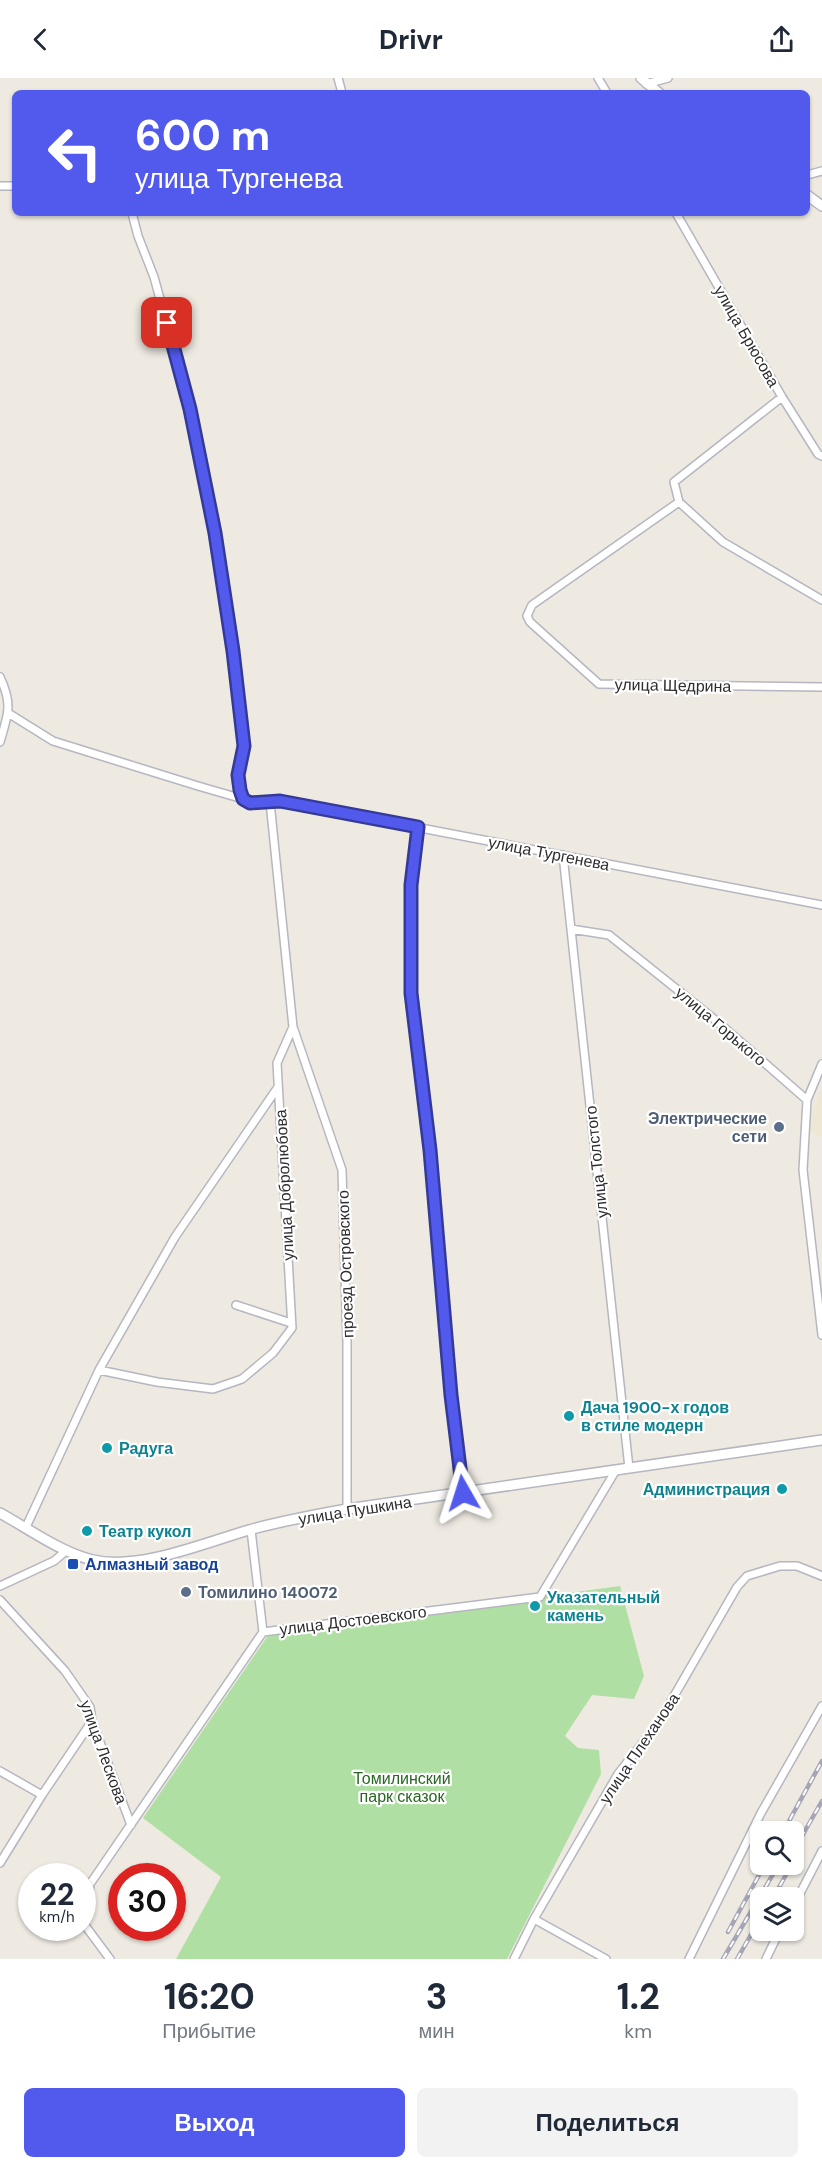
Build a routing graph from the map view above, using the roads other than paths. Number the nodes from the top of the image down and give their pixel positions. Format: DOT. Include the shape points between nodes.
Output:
graph roads {
  1 [pos="668,78"];
  2 [pos="643,81"];
  3 [pos="133,216"];
  4 [pos="678,216"];
  5 [pos="782,397"];
  6 [pos="822,456"];
  7 [pos="679,502"];
  8 [pos="822,600"];
  9 [pos="0,677"];
  10 [pos="822,687"];
  11 [pos="8,713"];
  12 [pos="0,742"];
  13 [pos="243,799"];
  14 [pos="274,802"];
  15 [pos="418,827"];
  16 [pos="563,855"];
  17 [pos="822,905"];
  18 [pos="571,929"];
  19 [pos="293,1027"];
  20 [pos="822,1064"];
  21 [pos="278,1088"];
  22 [pos="807,1100"];
  23 [pos="236,1305"];
  24 [pos="291,1323"];
  25 [pos="822,1335"];
  26 [pos="99,1370"];
  27 [pos="822,1440"];
  28 [pos="628,1468"];
  29 [pos="616,1470"];
  30 [pos="463,1493"];
  31 [pos="347,1509"];
  32 [pos="0,1513"];
  33 [pos="26,1527"];
  34 [pos="250,1530"];
  35 [pos="69,1552"];
  36 [pos="822,1576"];
  37 [pos="0,1586"];
  38 [pos="0,1600"];
  39 [pos="263,1632"];
  40 [pos="822,1706"];
  41 [pos="92,1721"];
  42 [pos="0,1772"];
  43 [pos="42,1795"];
  44 [pos="132,1825"];
  45 [pos="822,1851"];
  46 [pos="0,1863"];
  47 [pos="803,1887"];
  48 [pos="534,1919"];
  49 [pos="775,1941"];
  50 [pos="110,1959"];
  51 [pos="514,1959"];
  52 [pos="606,1959"];
  53 [pos="689,1959"];
  54 [pos="766,1959"];
  1 -- 2 [label="street"];
  3 -- 13 [label="street" via="154,277 190,409 215,533 244,746 238,775"];
  4 -- 5 [label="street, улица Брюсова"];
  5 -- 6 [label="street, улица Брюсова"];
  5 -- 7 [label="street" via="674,482"];
  7 -- 8 [label="street" via="723,542"];
  7 -- 10 [label="street, улица Щедрина" via="532,605 527,616 530,622 599,684"];
  9 -- 11 [label="street" via="8,693"];
  11 -- 12 [label="street"];
  11 -- 13 [label="street, улица Тургенева" via="53,741"];
  13 -- 14 [label="street, улица Тургенева" via="250,803"];
  14 -- 15 [label="street, улица Тургенева"];
  14 -- 19 [label="street, проезд Островского"];
  15 -- 16 [label="street, улица Тургенева"];
  15 -- 30 [label="street" via="411,885 411,993"];
  16 -- 17 [label="street, улица Тургенева"];
  16 -- 18 [label="street, улица Толстого"];
  18 -- 22 [label="street, улица Горького" via="609,935"];
  18 -- 28 [label="street, улица Толстого"];
  19 -- 21 [label="street" via="277,1063"];
  19 -- 31 [label="street, проезд Островского" via="342,1170"];
  20 -- 22 [label="street"];
  21 -- 24 [label="street, улица Добролюбова"];
  21 -- 26 [label="street, улица Добролюбова" via="175,1237"];
  22 -- 25 [label="street" via="803,1170"];
  23 -- 24 [label="street"];
  24 -- 26 [label="street" via="292,1328 273,1353 242,1379 213,1389"];
  26 -- 33 [label="street, улица Добролюбова"];
  27 -- 28 [label="main road, улица Пушкина"];
  28 -- 29 [label="main road, улица Пушкина"];
  29 -- 30 [label="main road, улица Пушкина"];
  29 -- 39 [label="street, улица Достоевского" via="540,1597"];
  30 -- 31 [label="main road, улица Пушкина"];
  31 -- 34 [label="main road, улица Пушкина"];
  32 -- 33 [label="main road, улица Пушкина"];
  33 -- 35 [label="main road, улица Пушкина"];
  34 -- 35 [label="main road, улица Пушкина" via="124,1563 96,1561"];
  34 -- 39 [label="street"];
  35 -- 37 [label="street"];
  36 -- 48 [label="street, улица Плеханова" via="797,1566 780,1566 747,1576 737,1587 659,1722 618,1774"];
  38 -- 41 [label="street, улица Лескова" via="65,1671 90,1707"];
  39 -- 44 [label="street, улица Достоевского"];
  40 -- 53 [label="street"];
  41 -- 43 [label="street"];
  41 -- 44 [label="street, улица Лескова"];
  42 -- 43 [label="street"];
  43 -- 46 [label="street"];
  44 -- 50 [label="street, улица Достоевского" via="90,1884 84,1916 84,1924"];
  45 -- 47 [label="street"];
  48 -- 51 [label="street, улица Плеханова"];
  48 -- 52 [label="street"];
  49 -- 54 [label="street"];
}
